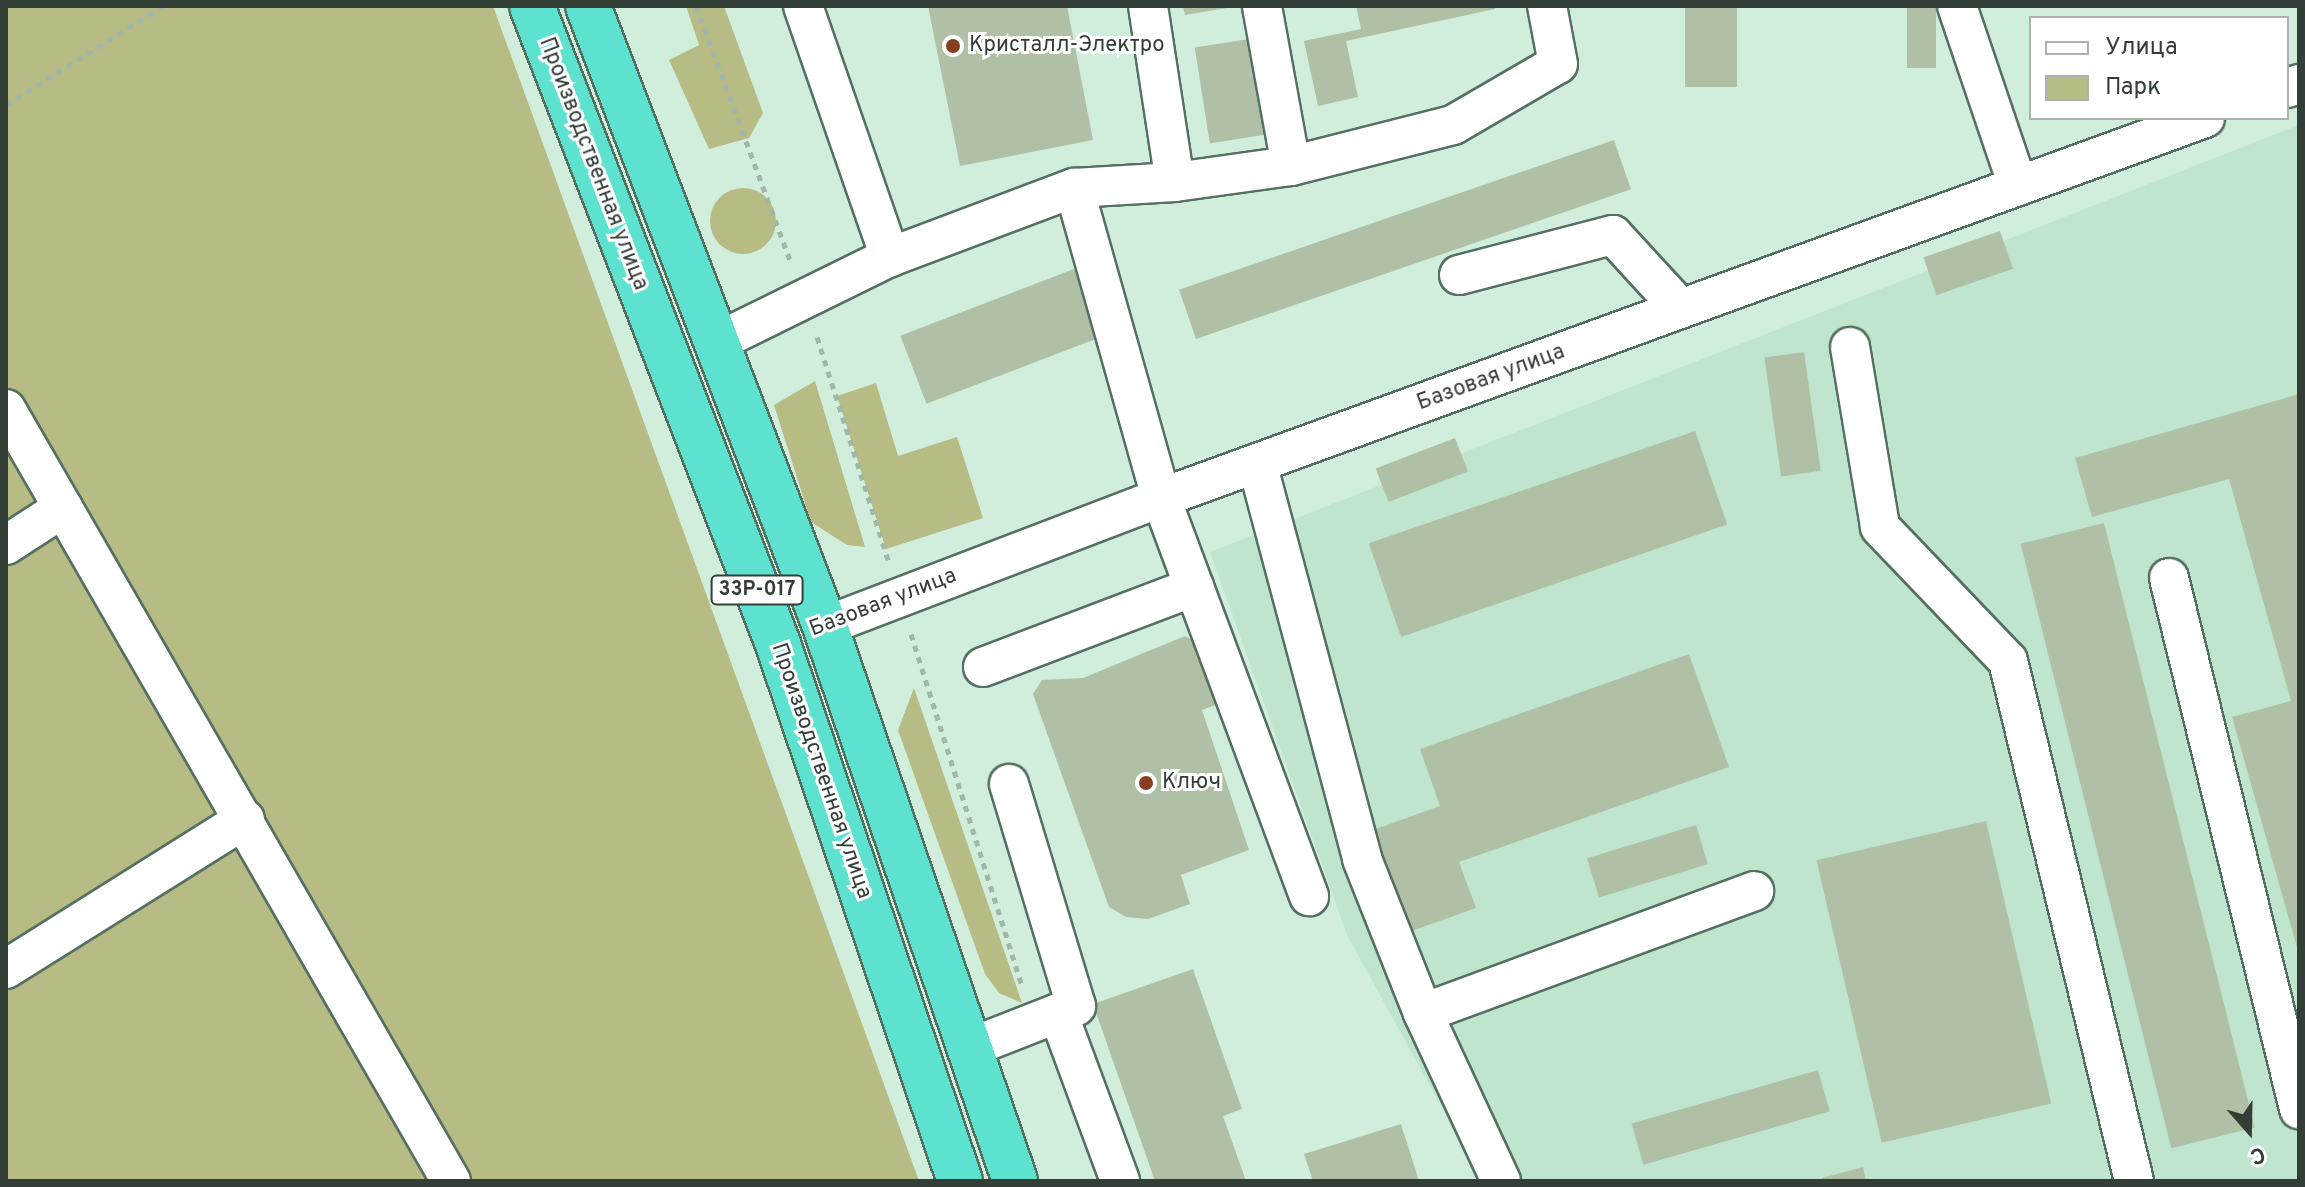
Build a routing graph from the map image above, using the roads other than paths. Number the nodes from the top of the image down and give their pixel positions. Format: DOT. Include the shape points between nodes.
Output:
graph roads {
  1 [pos="532,6"];
  2 [pos="588,6"];
  3 [pos="803,6"];
  4 [pos="1148,6"];
  5 [pos="1262,6"];
  6 [pos="1547,6"];
  7 [pos="1957,6"];
  8 [pos="2200,120"];
  9 [pos="1291,166"];
  10 [pos="1175,182"];
  11 [pos="2018,186"];
  12 [pos="1074,188"];
  13 [pos="890,257"];
  14 [pos="1459,275"];
  15 [pos="1681,309"];
  16 [pos="719,341"];
  17 [pos="1850,347"];
  18 [pos="6,409"];
  19 [pos="1257,463"];
  20 [pos="1161,498"];
  21 [pos="63,508"];
  22 [pos="6,545"];
  23 [pos="2169,578"];
  24 [pos="1194,587"];
  25 [pos="825,626"];
  26 [pos="778,644"];
  27 [pos="983,667"];
  28 [pos="1009,784"];
  29 [pos="245,819"];
  30 [pos="1754,891"];
  31 [pos="1309,896"];
  32 [pos="6,969"];
  33 [pos="1058,1013"];
  34 [pos="1423,1013"];
  35 [pos="969,1048"];
  36 [pos="2299,1109"];
  37 [pos="451,1181"];
  38 [pos="960,1181"];
  39 [pos="1015,1181"];
  40 [pos="1120,1181"];
  41 [pos="1501,1181"];
  42 [pos="2134,1181"];
  1 -- 26 [label="highway, Производственная улица / 33Р-017"];
  2 -- 16 [label="highway, 33Р-017"];
  3 -- 13 [label="street"];
  4 -- 10 [label="street"];
  5 -- 9 [label="street"];
  6 -- 9 [label="street" via="1558,64 1453,125"];
  7 -- 11 [label="street"];
  8 -- 11 [label="street, Базовая улица"];
  9 -- 10 [label="street"];
  10 -- 12 [label="street"];
  11 -- 15 [label="street, Базовая улица"];
  12 -- 13 [label="street"];
  12 -- 20 [label="street"];
  13 -- 16 [label="street"];
  14 -- 15 [label="street" via="1613,235"];
  15 -- 19 [label="street, Базовая улица"];
  16 -- 25 [label="highway, 33Р-017"];
  17 -- 42 [label="street" via="1880,527 2008,661"];
  18 -- 21 [label="street"];
  19 -- 20 [label="street, Базовая улица"];
  19 -- 34 [label="street" via="1362,859"];
  20 -- 24 [label="street"];
  20 -- 25 [label="street, Базовая улица"];
  21 -- 22 [label="street"];
  21 -- 29 [label="street"];
  23 -- 36 [label="street"];
  24 -- 27 [label="street"];
  24 -- 31 [label="street"];
  25 -- 26 [label="highway, Базовая улица"];
  25 -- 35 [label="highway, 33Р-017"];
  26 -- 38 [label="highway, Производственная улица / 33Р-017"];
  28 -- 33 [label="street" via="1076,1006"];
  29 -- 32 [label="street"];
  29 -- 37 [label="street"];
  30 -- 34 [label="street"];
  33 -- 35 [label="street"];
  33 -- 40 [label="street"];
  34 -- 41 [label="street"];
  35 -- 39 [label="highway, 33Р-017"];
}
